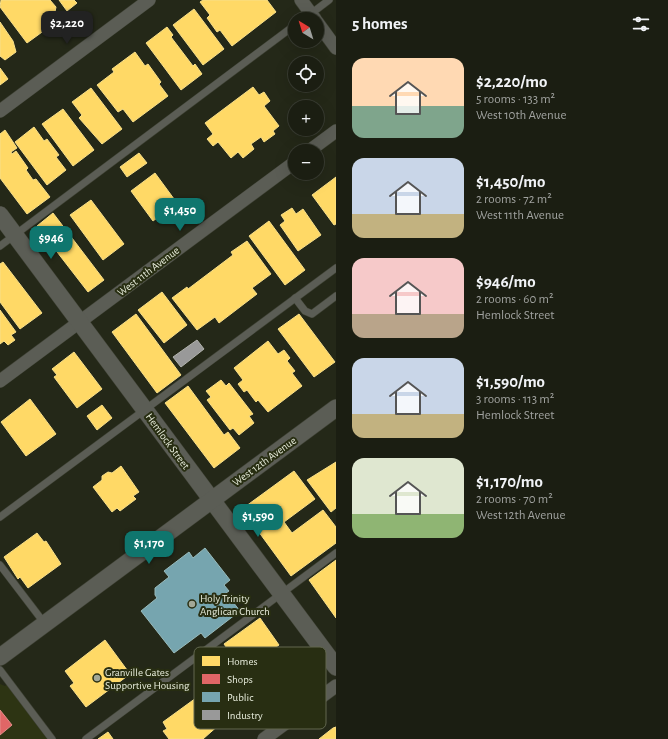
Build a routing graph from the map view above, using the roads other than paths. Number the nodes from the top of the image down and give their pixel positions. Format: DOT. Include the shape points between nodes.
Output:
graph roads {
  1 [pos="149,0"];
  2 [pos="301,0"];
  3 [pos="329,0"];
  4 [pos="308,12"];
  5 [pos="318,12"];
  6 [pos="288,30"];
  7 [pos="324,33"];
  8 [pos="336,48"];
  9 [pos="0,111"];
  10 [pos="336,131"];
  11 [pos="318,144"];
  12 [pos="288,167"];
  13 [pos="0,215"];
  14 [pos="15,235"];
  15 [pos="0,246"];
  16 [pos="336,268"];
  17 [pos="336,296"];
  18 [pos="295,298"];
  19 [pos="79,322"];
  20 [pos="0,381"];
  21 [pos="336,408"];
  22 [pos="145,410"];
  23 [pos="212,500"];
  24 [pos="0,517"];
  25 [pos="336,553"];
  26 [pos="0,565"];
  27 [pos="282,594"];
  28 [pos="45,624"];
  29 [pos="210,647"];
  30 [pos="321,647"];
  31 [pos="326,653"];
  32 [pos="0,657"];
  33 [pos="194,659"];
  34 [pos="336,667"];
  35 [pos="0,670"];
  36 [pos="336,686"];
  37 [pos="326,693"];
  38 [pos="278,729"];
  39 [pos="52,739"];
  40 [pos="86,739"];
  41 [pos="264,739"];
  1 -- 9 [label="street"];
  2 -- 4 [label="street"];
  3 -- 5 [label="lane"];
  6 -- 14 [label="lane"];
  7 -- 8 [label="street"];
  10 -- 11 [label="street"];
  12 -- 19 [label="street, West 11th Avenue"];
  13 -- 14 [label="street, Hemlock Street"];
  14 -- 15 [label="lane"];
  14 -- 19 [label="street, Hemlock Street"];
  16 -- 18 [label="lane"];
  17 -- 18 [label="lane" via="312,314 305,311"];
  18 -- 22 [label="lane"];
  19 -- 20 [label="street, West 11th Avenue"];
  19 -- 22 [label="street, Hemlock Street"];
  21 -- 23 [label="street, West 12th Avenue"];
  22 -- 23 [label="street, Hemlock Street"];
  22 -- 24 [label="lane"];
  23 -- 27 [label="street, Hemlock Street"];
  23 -- 28 [label="street, West 12th Avenue"];
  25 -- 27 [label="lane"];
  26 -- 28 [label="lane"];
  27 -- 29 [label="lane"];
  27 -- 30 [label="street, Hemlock Street"];
  28 -- 32 [label="street, West 12th Avenue"];
  31 -- 34 [label="street, Hemlock Street"];
  33 -- 40 [label="lane"];
  35 -- 39 [label="lane"];
  36 -- 37 [label="street"];
  38 -- 41 [label="street"];
}
